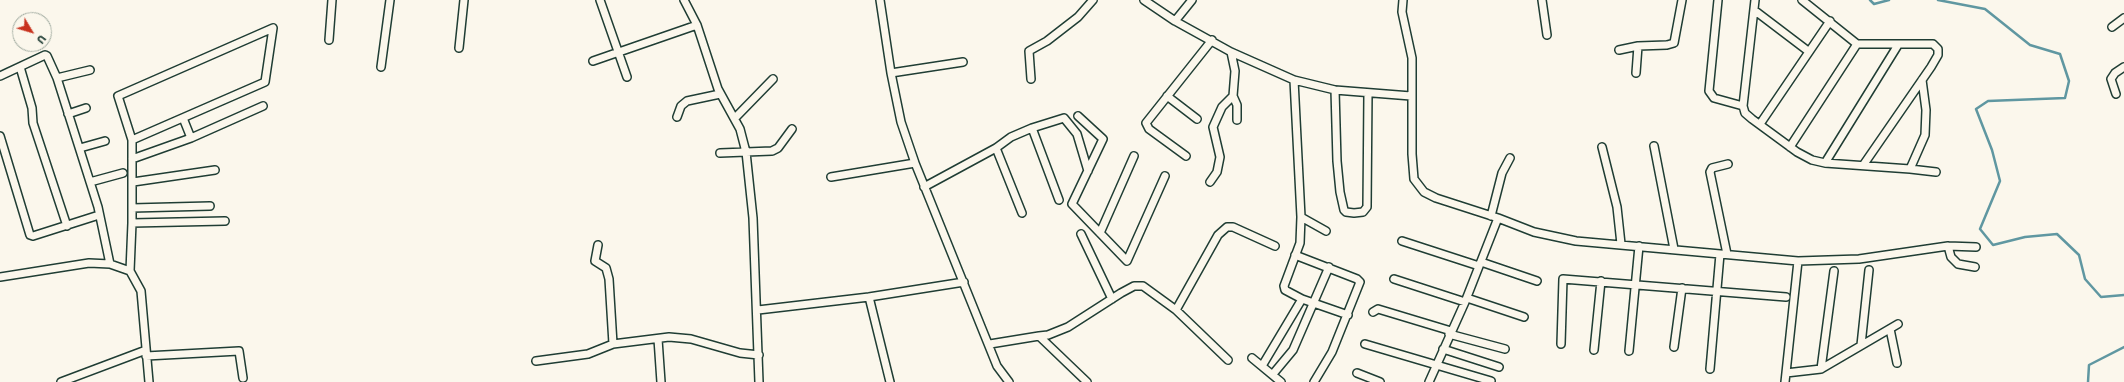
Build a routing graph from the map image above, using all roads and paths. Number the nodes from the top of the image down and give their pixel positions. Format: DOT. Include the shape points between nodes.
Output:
graph roads {
  1 [pos="332,0"];
  2 [pos="390,0"];
  3 [pos="464,0"];
  4 [pos="600,0"];
  5 [pos="684,0"];
  6 [pos="880,0"];
  7 [pos="1093,0"];
  8 [pos="1144,0"];
  9 [pos="1192,0"];
  10 [pos="1403,0"];
  11 [pos="1542,0"];
  12 [pos="1682,0"];
  13 [pos="1718,0"];
  14 [pos="1755,0"];
  15 [pos="1802,0"];
  16 [pos="1754,10"];
  17 [pos="2124,18"];
  18 [pos="1175,21"];
  19 [pos="1830,21"];
  20 [pos="697,25"];
  21 [pos="2112,27"];
  22 [pos="1547,34"];
  23 [pos="329,40"];
  24 [pos="1212,40"];
  25 [pos="1857,44"];
  26 [pos="1898,44"];
  27 [pos="1638,46"];
  28 [pos="458,48"];
  29 [pos="1620,50"];
  30 [pos="1808,51"];
  31 [pos="618,52"];
  32 [pos="1231,52"];
  33 [pos="593,61"];
  34 [pos="963,62"];
  35 [pos="20,67"];
  36 [pos="380,67"];
  37 [pos="2124,67"];
  38 [pos="90,70"];
  39 [pos="891,73"];
  40 [pos="1636,73"];
  41 [pos="0,76"];
  42 [pos="627,77"];
  43 [pos="57,78"];
  44 [pos="773,79"];
  45 [pos="1031,79"];
  46 [pos="1294,80"];
  47 [pos="1922,80"];
  48 [pos="1335,90"];
  49 [pos="1368,93"];
  50 [pos="720,94"];
  51 [pos="2116,94"];
  52 [pos="1167,96"];
  53 [pos="1233,96"];
  54 [pos="1411,96"];
  55 [pos="263,106"];
  56 [pos="1743,106"];
  57 [pos="86,108"];
  58 [pos="68,114"];
  59 [pos="1078,116"];
  60 [pos="677,117"];
  61 [pos="183,118"];
  62 [pos="735,118"];
  63 [pos="1197,119"];
  64 [pos="1237,120"];
  65 [pos="1760,124"];
  66 [pos="1032,128"];
  67 [pos="792,129"];
  68 [pos="0,136"];
  69 [pos="191,138"];
  70 [pos="132,140"];
  71 [pos="105,141"];
  72 [pos="1654,146"];
  73 [pos="1602,147"];
  74 [pos="1790,147"];
  75 [pos="80,148"];
  76 [pos="996,148"];
  77 [pos="746,152"];
  78 [pos="720,153"];
  79 [pos="1134,156"];
  80 [pos="1186,156"];
  81 [pos="1510,158"];
  82 [pos="132,159"];
  83 [pos="915,163"];
  84 [pos="1825,163"];
  85 [pos="1728,164"];
  86 [pos="1864,164"];
  87 [pos="1910,169"];
  88 [pos="215,170"];
  89 [pos="1088,171"];
  90 [pos="1936,172"];
  91 [pos="123,173"];
  92 [pos="1165,176"];
  93 [pos="831,177"];
  94 [pos="90,182"];
  95 [pos="133,182"];
  96 [pos="1210,182"];
  97 [pos="924,187"];
  98 [pos="1059,200"];
  99 [pos="210,206"];
  100 [pos="132,208"];
  101 [pos="1022,212"];
  102 [pos="99,215"];
  103 [pos="1494,217"];
  104 [pos="1301,218"];
  105 [pos="225,221"];
  106 [pos="132,223"];
  107 [pos="67,226"];
  108 [pos="1326,231"];
  109 [pos="1100,233"];
  110 [pos="1081,234"];
  111 [pos="1402,241"];
  112 [pos="1621,244"];
  113 [pos="598,245"];
  114 [pos="1275,246"];
  115 [pos="1639,246"];
  116 [pos="1948,246"];
  117 [pos="1976,248"];
  118 [pos="1674,249"];
  119 [pos="1723,254"];
  120 [pos="1295,255"];
  121 [pos="1798,261"];
  122 [pos="110,264"];
  123 [pos="1480,264"];
  124 [pos="1329,267"];
  125 [pos="1975,267"];
  126 [pos="1869,270"];
  127 [pos="1834,271"];
  128 [pos="130,272"];
  129 [pos="0,277"];
  130 [pos="1394,278"];
  131 [pos="1537,281"];
  132 [pos="964,282"];
  133 [pos="1601,282"];
  134 [pos="1635,285"];
  135 [pos="1682,288"];
  136 [pos="1716,291"];
  137 [pos="869,297"];
  138 [pos="1786,297"];
  139 [pos="1112,298"];
  140 [pos="1302,299"];
  141 [pos="1466,300"];
  142 [pos="1313,302"];
  143 [pos="758,310"];
  144 [pos="1176,310"];
  145 [pos="1373,312"];
  146 [pos="1348,315"];
  147 [pos="1524,317"];
  148 [pos="1898,324"];
  149 [pos="1890,329"];
  150 [pos="1450,332"];
  151 [pos="1039,336"];
  152 [pos="658,339"];
  153 [pos="613,344"];
  154 [pos="990,344"];
  155 [pos="1365,344"];
  156 [pos="1560,344"];
  157 [pos="1861,345"];
  158 [pos="1674,347"];
  159 [pos="1443,349"];
  160 [pos="1504,349"];
  161 [pos="1594,350"];
  162 [pos="1629,351"];
  163 [pos="146,353"];
  164 [pos="759,355"];
  165 [pos="1252,358"];
  166 [pos="1228,360"];
  167 [pos="536,362"];
  168 [pos="1897,363"];
  169 [pos="1262,366"];
  170 [pos="1437,366"];
  171 [pos="1499,367"];
  172 [pos="1710,369"];
  173 [pos="1821,369"];
  174 [pos="1356,373"];
  175 [pos="1786,373"];
  176 [pos="1273,374"];
  177 [pos="243,378"];
  178 [pos="1490,381"];
  179 [pos="61,382"];
  180 [pos="149,382"];
  181 [pos="661,382"];
  182 [pos="759,382"];
  183 [pos="890,382"];
  184 [pos="1009,382"];
  185 [pos="1087,382"];
  186 [pos="1282,382"];
  187 [pos="1314,382"];
  188 [pos="1380,382"];
  189 [pos="1429,382"];
  190 [pos="1785,382"];
  1 -- 23 [label="street"];
  2 -- 36 [label="street"];
  3 -- 28 [label="street"];
  4 -- 31 [label="street"];
  5 -- 20 [label="street"];
  6 -- 39 [label="street"];
  7 -- 45 [label="street" via="1078,17 1047,41 1029,51"];
  8 -- 18 [label="street"];
  9 -- 18 [label="street"];
  10 -- 54 [label="street" via="1402,12 1412,58"];
  11 -- 22 [label="street"];
  12 -- 27 [label="street" via="1674,43 1667,46"];
  13 -- 56 [label="street" via="1708,91 1714,98"];
  14 -- 16 [label="street"];
  15 -- 19 [label="street"];
  16 -- 30 [label="street"];
  16 -- 56 [label="street"];
  17 -- 21 [label="street"];
  18 -- 24 [label="street"];
  19 -- 25 [label="street"];
  19 -- 30 [label="street"];
  20 -- 31 [label="street"];
  20 -- 50 [label="street"];
  24 -- 32 [label="street"];
  24 -- 52 [label="street"];
  25 -- 26 [label="street"];
  25 -- 74 [label="street"];
  26 -- 47 [label="street" via="1933,44 1937,47 1938,55"];
  26 -- 84 [label="street"];
  27 -- 29 [label="street"];
  27 -- 40 [label="street"];
  30 -- 65 [label="street"];
  31 -- 33 [label="street"];
  31 -- 42 [label="street"];
  32 -- 46 [label="street"];
  32 -- 53 [label="street" via="1235,71"];
  34 -- 39 [label="street"];
  35 -- 41 [label="street"];
  35 -- 43 [label="street" via="46,56"];
  35 -- 107 [label="street" via="32,108 33,123"];
  37 -- 51 [label="street" via="2115,73 2111,80"];
  38 -- 43 [label="street"];
  39 -- 83 [label="street" via="901,122"];
  43 -- 58 [label="street"];
  44 -- 62 [label="street"];
  46 -- 48 [label="street"];
  46 -- 104 [label="street"];
  47 -- 86 [label="street"];
  47 -- 87 [label="street" via="1926,135"];
  48 -- 49 [label="street"];
  48 -- 49 [label="street" via="1340,192 1344,210 1354,213 1363,212 1367,207"];
  49 -- 54 [label="street"];
  50 -- 60 [label="street" via="687,101 681,106"];
  50 -- 62 [label="street"];
  52 -- 63 [label="street"];
  52 -- 80 [label="street" via="1146,126"];
  53 -- 64 [label="street" via="1237,105"];
  53 -- 96 [label="street" via="1222,107 1213,127 1220,157 1217,172"];
  54 -- 103 [label="street" via="1412,169 1416,184 1436,198"];
  55 -- 69 [label="street"];
  56 -- 65 [label="street" via="1745,113"];
  57 -- 58 [label="street"];
  58 -- 75 [label="street"];
  59 -- 89 [label="street" via="1103,139"];
  61 -- 69 [label="street"];
  61 -- 70 [label="street"];
  61 -- 70 [label="street" via="265,82 273,28 118,96"];
  62 -- 77 [label="street"];
  65 -- 74 [label="street"];
  66 -- 76 [label="street" via="1011,137"];
  66 -- 89 [label="street" via="1064,118 1077,134"];
  66 -- 98 [label="street"];
  67 -- 77 [label="street" via="778,148 772,151"];
  68 -- 107 [label="street" via="30,235"];
  69 -- 82 [label="street"];
  70 -- 82 [label="street"];
  71 -- 75 [label="street"];
  72 -- 118 [label="street"];
  73 -- 112 [label="street" via="1616,207"];
  74 -- 84 [label="street" via="1804,156"];
  75 -- 94 [label="street"];
  76 -- 97 [label="street"];
  76 -- 101 [label="street"];
  77 -- 78 [label="street"];
  77 -- 143 [label="street"];
  79 -- 109 [label="street"];
  81 -- 103 [label="street" via="1502,173"];
  82 -- 95 [label="street"];
  83 -- 93 [label="street"];
  83 -- 97 [label="street"];
  84 -- 86 [label="street"];
  85 -- 119 [label="street" via="1712,168 1710,172"];
  86 -- 87 [label="street"];
  87 -- 90 [label="street"];
  88 -- 95 [label="street"];
  89 -- 109 [label="street" via="1072,204"];
  91 -- 94 [label="street"];
  92 -- 109 [label="street" via="1127,261"];
  94 -- 102 [label="street"];
  95 -- 100 [label="street"];
  97 -- 132 [label="street"];
  99 -- 100 [label="street"];
  100 -- 106 [label="street"];
  102 -- 107 [label="street"];
  102 -- 122 [label="street"];
  103 -- 112 [label="street" via="1558,239 1594,244"];
  103 -- 123 [label="street"];
  104 -- 108 [label="street"];
  104 -- 120 [label="street" via="1301,240"];
  105 -- 106 [label="street"];
  106 -- 128 [label="street"];
  110 -- 139 [label="street"];
  111 -- 123 [label="street"];
  112 -- 115 [label="street"];
  113 -- 153 [label="street" via="596,261 606,268 609,278"];
  114 -- 144 [label="street" via="1233,227 1227,227 1218,235"];
  115 -- 118 [label="street"];
  115 -- 134 [label="street"];
  116 -- 117 [label="street"];
  116 -- 121 [label="street" via="1859,259"];
  116 -- 125 [label="street" via="1951,257 1958,264"];
  118 -- 119 [label="street"];
  119 -- 121 [label="street"];
  119 -- 136 [label="street"];
  120 -- 124 [label="street"];
  120 -- 140 [label="street" via="1284,288"];
  121 -- 175 [label="street"];
  122 -- 128 [label="street"];
  122 -- 129 [label="street" via="79,264"];
  123 -- 131 [label="street"];
  123 -- 141 [label="street"];
  124 -- 142 [label="street"];
  124 -- 146 [label="street" via="1360,281"];
  126 -- 157 [label="street"];
  127 -- 173 [label="street"];
  128 -- 163 [label="street" via="141,291"];
  130 -- 141 [label="street"];
  132 -- 137 [label="street"];
  132 -- 154 [label="street"];
  133 -- 134 [label="street"];
  133 -- 156 [label="street" via="1563,279"];
  133 -- 161 [label="street"];
  134 -- 135 [label="street"];
  134 -- 162 [label="street"];
  135 -- 136 [label="street"];
  135 -- 158 [label="street"];
  136 -- 138 [label="street"];
  136 -- 172 [label="street"];
  137 -- 143 [label="street"];
  137 -- 183 [label="street"];
  139 -- 144 [label="street" via="1129,288 1143,286"];
  139 -- 151 [label="street" via="1068,327"];
  140 -- 142 [label="street"];
  140 -- 169 [label="street"];
  141 -- 147 [label="street"];
  141 -- 150 [label="street"];
  142 -- 146 [label="street"];
  142 -- 176 [label="street" via="1293,350"];
  143 -- 164 [label="street"];
  144 -- 166 [label="street"];
  145 -- 150 [label="street" via="1378,310"];
  146 -- 187 [label="street" via="1326,364"];
  148 -- 149 [label="street"];
  149 -- 157 [label="street"];
  149 -- 168 [label="street"];
  150 -- 159 [label="street"];
  150 -- 160 [label="street"];
  151 -- 154 [label="street"];
  151 -- 185 [label="street"];
  152 -- 153 [label="street"];
  152 -- 164 [label="street" via="682,338 740,353"];
  152 -- 181 [label="street"];
  153 -- 167 [label="street" via="588,354"];
  154 -- 184 [label="street" via="997,366"];
  155 -- 170 [label="street"];
  157 -- 173 [label="street"];
  159 -- 170 [label="street"];
  159 -- 171 [label="street"];
  163 -- 177 [label="street" via="239,351"];
  163 -- 179 [label="street"];
  163 -- 180 [label="street"];
  164 -- 182 [label="street"];
  165 -- 169 [label="street"];
  169 -- 176 [label="street"];
  170 -- 178 [label="street"];
  170 -- 189 [label="street"];
  173 -- 175 [label="street"];
  174 -- 188 [label="street"];
  175 -- 190 [label="street"];
  176 -- 186 [label="street"];
}
